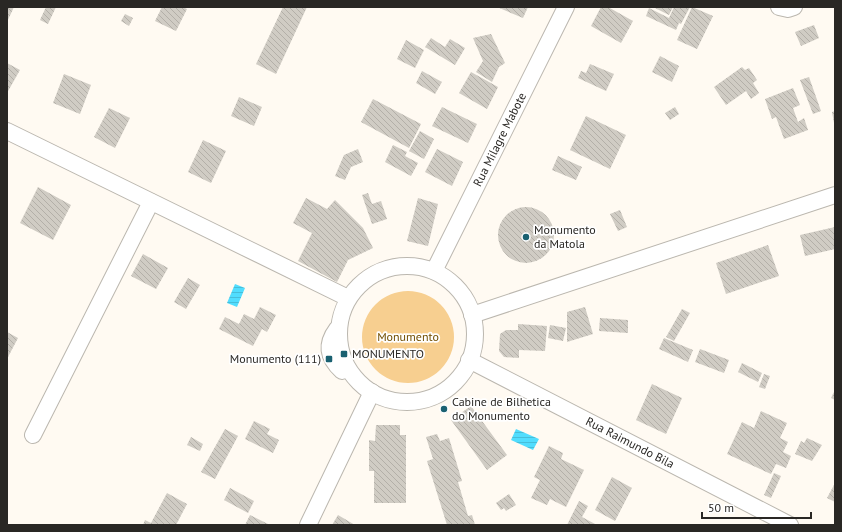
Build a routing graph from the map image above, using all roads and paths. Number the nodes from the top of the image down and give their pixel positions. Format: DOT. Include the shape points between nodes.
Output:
graph roads {
  1 [pos="566,7"];
  2 [pos="779,7"];
  3 [pos="794,7"];
  4 [pos="7,131"];
  5 [pos="835,195"];
  6 [pos="151,202"];
  7 [pos="434,271"];
  8 [pos="348,298"];
  9 [pos="472,315"];
  10 [pos="469,360"];
  11 [pos="372,392"];
  12 [pos="33,435"];
  13 [pos="308,525"];
  14 [pos="790,525"];
  1 -- 7 [label="street, Rua Milagre Mabote"];
  2 -- 3 [label="street"];
  4 -- 6 [label="street"];
  5 -- 9 [label="street"];
  6 -- 8 [label="street"];
  6 -- 12 [label="street"];
  7 -- 8 [label="street" via="415,266 395,266 377,272 361,283"];
  7 -- 9 [label="street" via="464,296"];
  8 -- 11 [label="street" via="339,325 342,354 356,378"];
  9 -- 10 [label="street" via="475,338"];
  10 -- 11 [label="street" via="455,381 445,390 428,398 409,402 390,400"];
  10 -- 14 [label="street, Rua Raimundo Bila"];
  11 -- 13 [label="street"];
}
